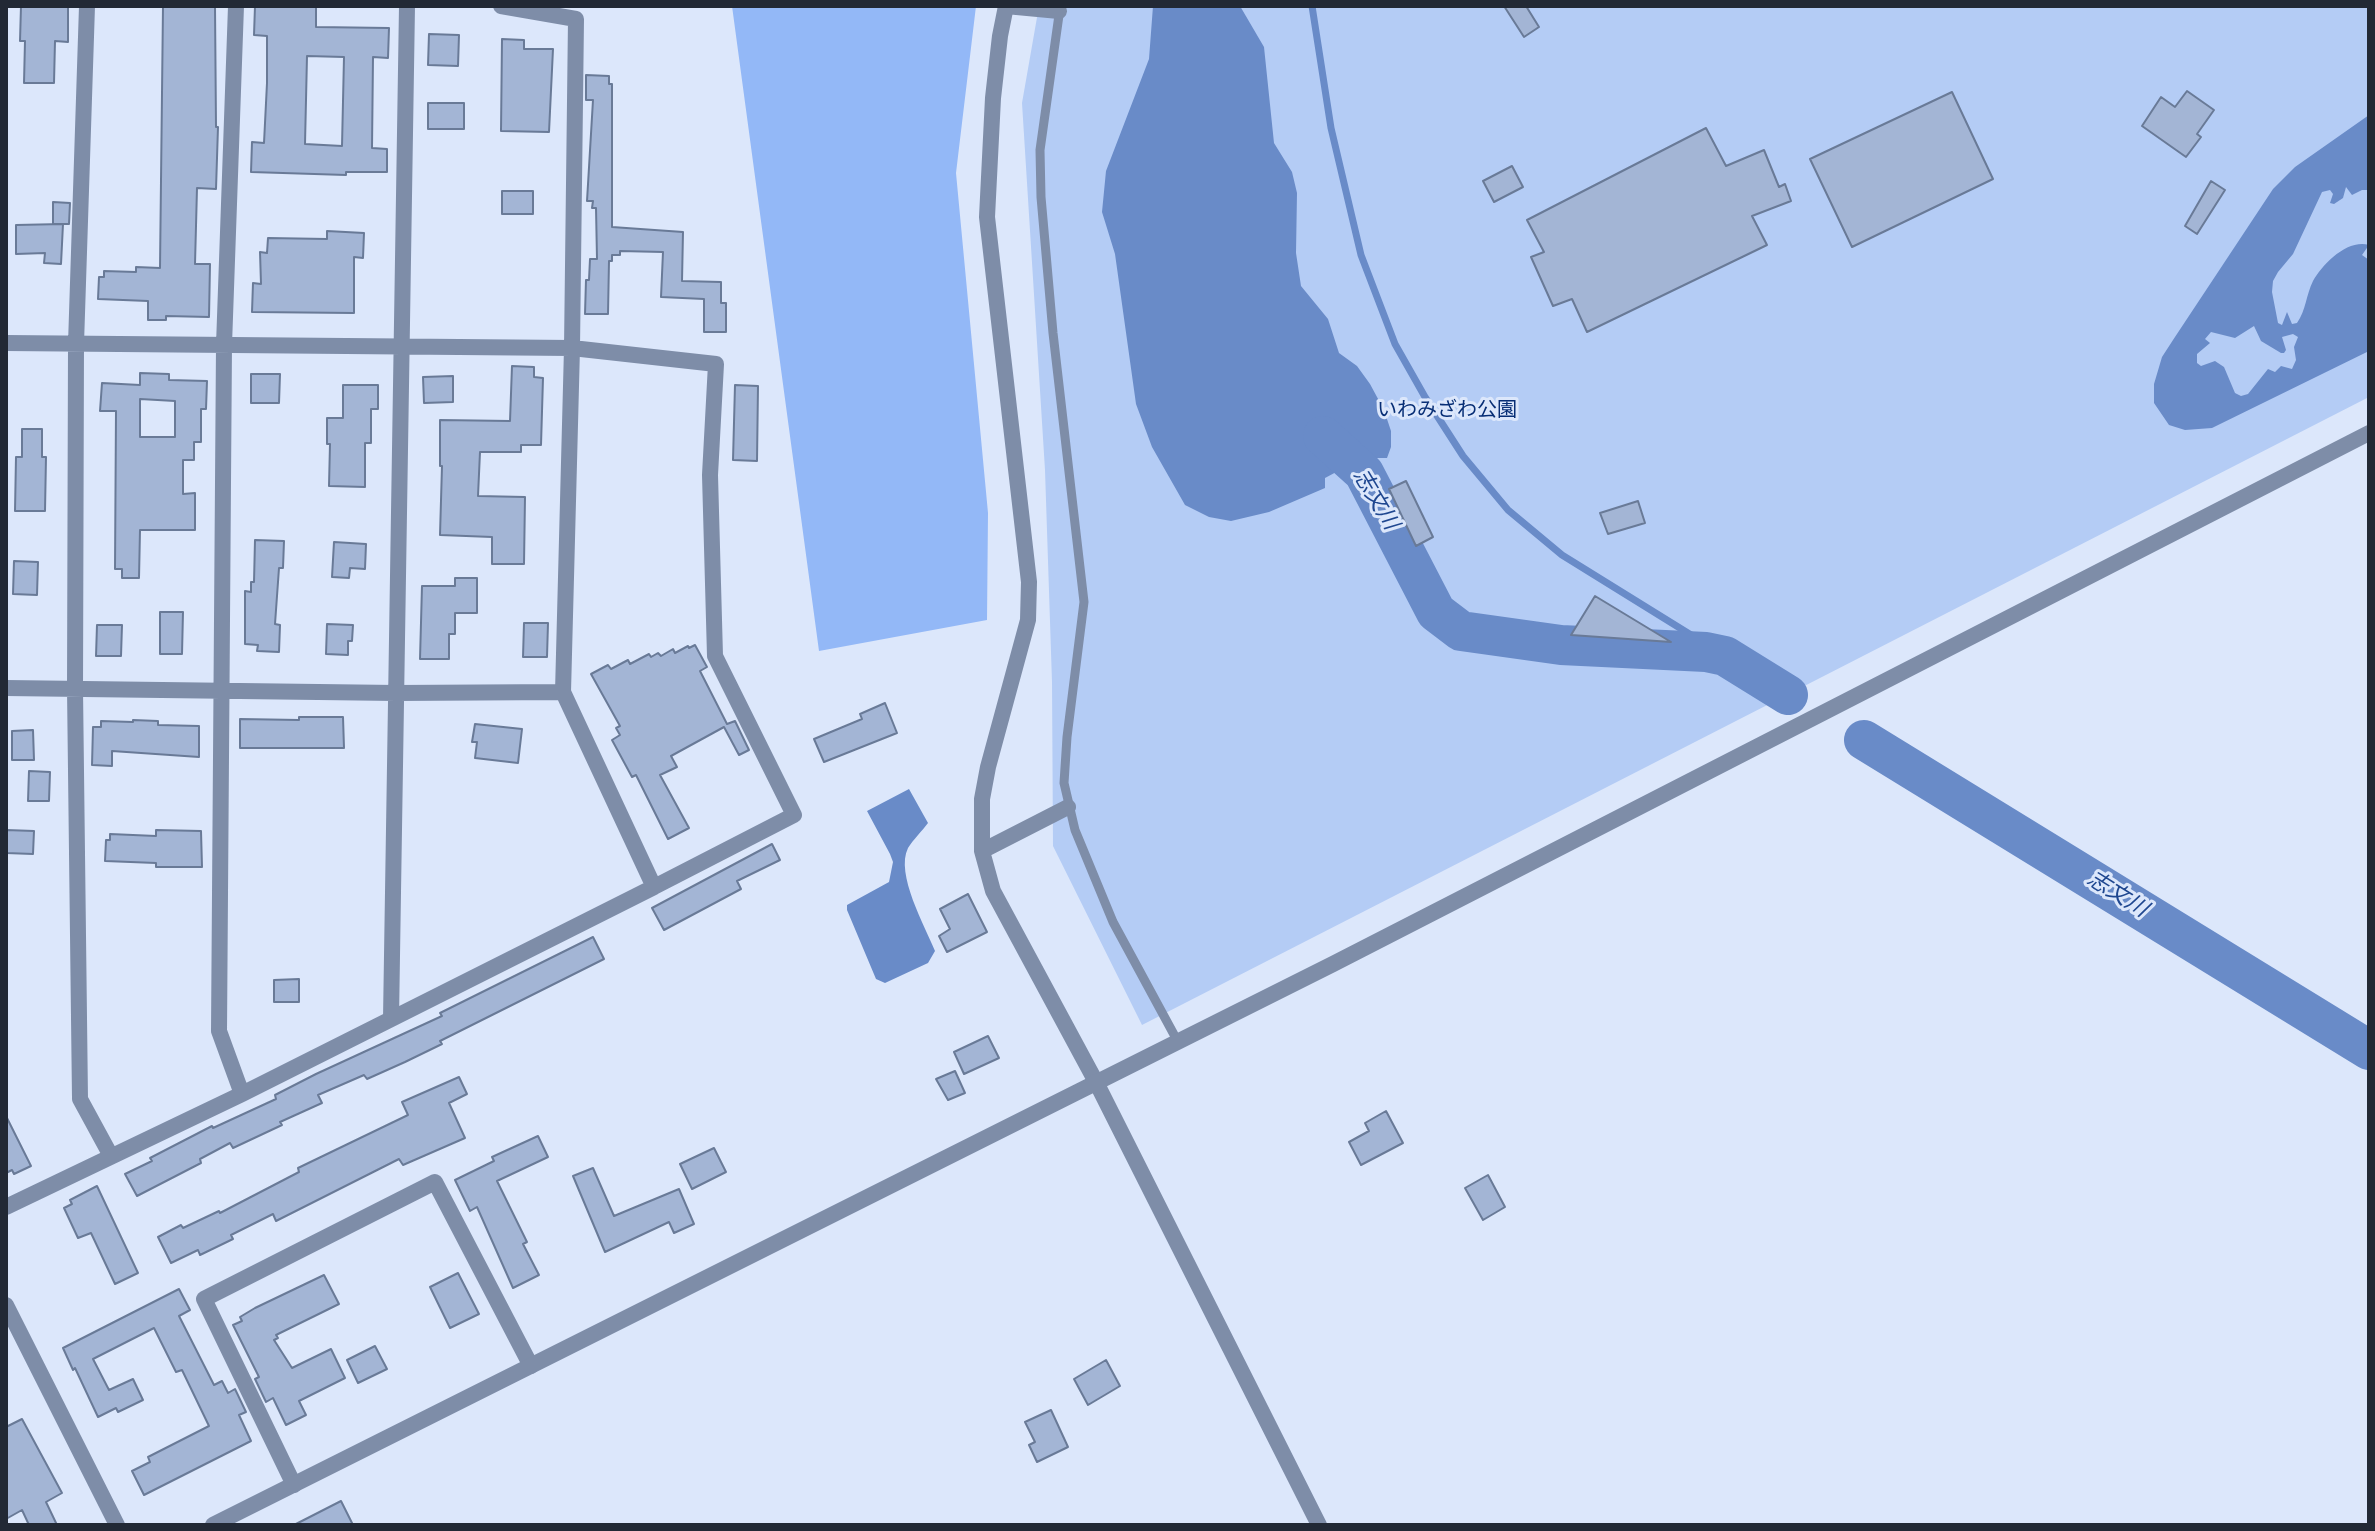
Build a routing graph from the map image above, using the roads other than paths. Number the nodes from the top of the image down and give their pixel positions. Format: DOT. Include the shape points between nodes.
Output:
graph roads {
  1 [pos="87,6"];
  2 [pos="236,6"];
  3 [pos="407,6"];
  4 [pos="501,6"];
  5 [pos="1006,6"];
  6 [pos="1060,8"];
  7 [pos="6,343"];
  8 [pos="76,344"];
  9 [pos="224,345"];
  10 [pos="402,346"];
  11 [pos="572,348"];
  12 [pos="2369,433"];
  13 [pos="6,688"];
  14 [pos="75,689"];
  15 [pos="222,690"];
  16 [pos="563,692"];
  17 [pos="396,693"];
  18 [pos="1068,807"];
  19 [pos="982,851"];
  20 [pos="654,887"];
  21 [pos="391,1019"];
  22 [pos="1178,1042"];
  23 [pos="1096,1082"];
  24 [pos="242,1094"];
  25 [pos="111,1156"];
  26 [pos="6,1207"];
  27 [pos="6,1305"];
  28 [pos="531,1366"];
  29 [pos="294,1485"];
  30 [pos="117,1525"];
  31 [pos="213,1525"];
  32 [pos="1319,1525"];
  1 -- 8 [label="street"];
  2 -- 9 [label="street"];
  3 -- 10 [label="street"];
  4 -- 11 [label="street" via="576,19"];
  5 -- 6 [label="street"];
  5 -- 19 [label="street" via="993,98 987,217 1029,582 1028,620 988,767"];
  6 -- 18 [label="lane" via="1040,150 1051,318 1084,602 1067,737"];
  7 -- 8 [label="street"];
  8 -- 9 [label="street"];
  8 -- 14 [label="street"];
  9 -- 10 [label="street"];
  9 -- 15 [label="street"];
  10 -- 11 [label="street"];
  10 -- 17 [label="street"];
  11 -- 16 [label="street"];
  11 -- 20 [label="street" via="716,364 710,475 715,656 794,815"];
  12 -- 22 [label="street"];
  13 -- 14 [label="street"];
  14 -- 15 [label="street"];
  14 -- 25 [label="street" via="80,1099"];
  15 -- 17 [label="street"];
  15 -- 24 [label="street" via="219,1031"];
  16 -- 17 [label="street"];
  16 -- 20 [label="street"];
  17 -- 21 [label="street"];
  18 -- 19 [label="street"];
  18 -- 22 [label="lane" via="1113,922"];
  19 -- 23 [label="street" via="993,891"];
  20 -- 21 [label="street"];
  21 -- 24 [label="street"];
  22 -- 23 [label="street"];
  23 -- 28 [label="street"];
  23 -- 32 [label="street"];
  24 -- 25 [label="street"];
  25 -- 26 [label="street"];
  27 -- 30 [label="street"];
  28 -- 29 [label="street"];
  28 -- 29 [label="street" via="435,1182 204,1299"];
  29 -- 31 [label="street"];
}
